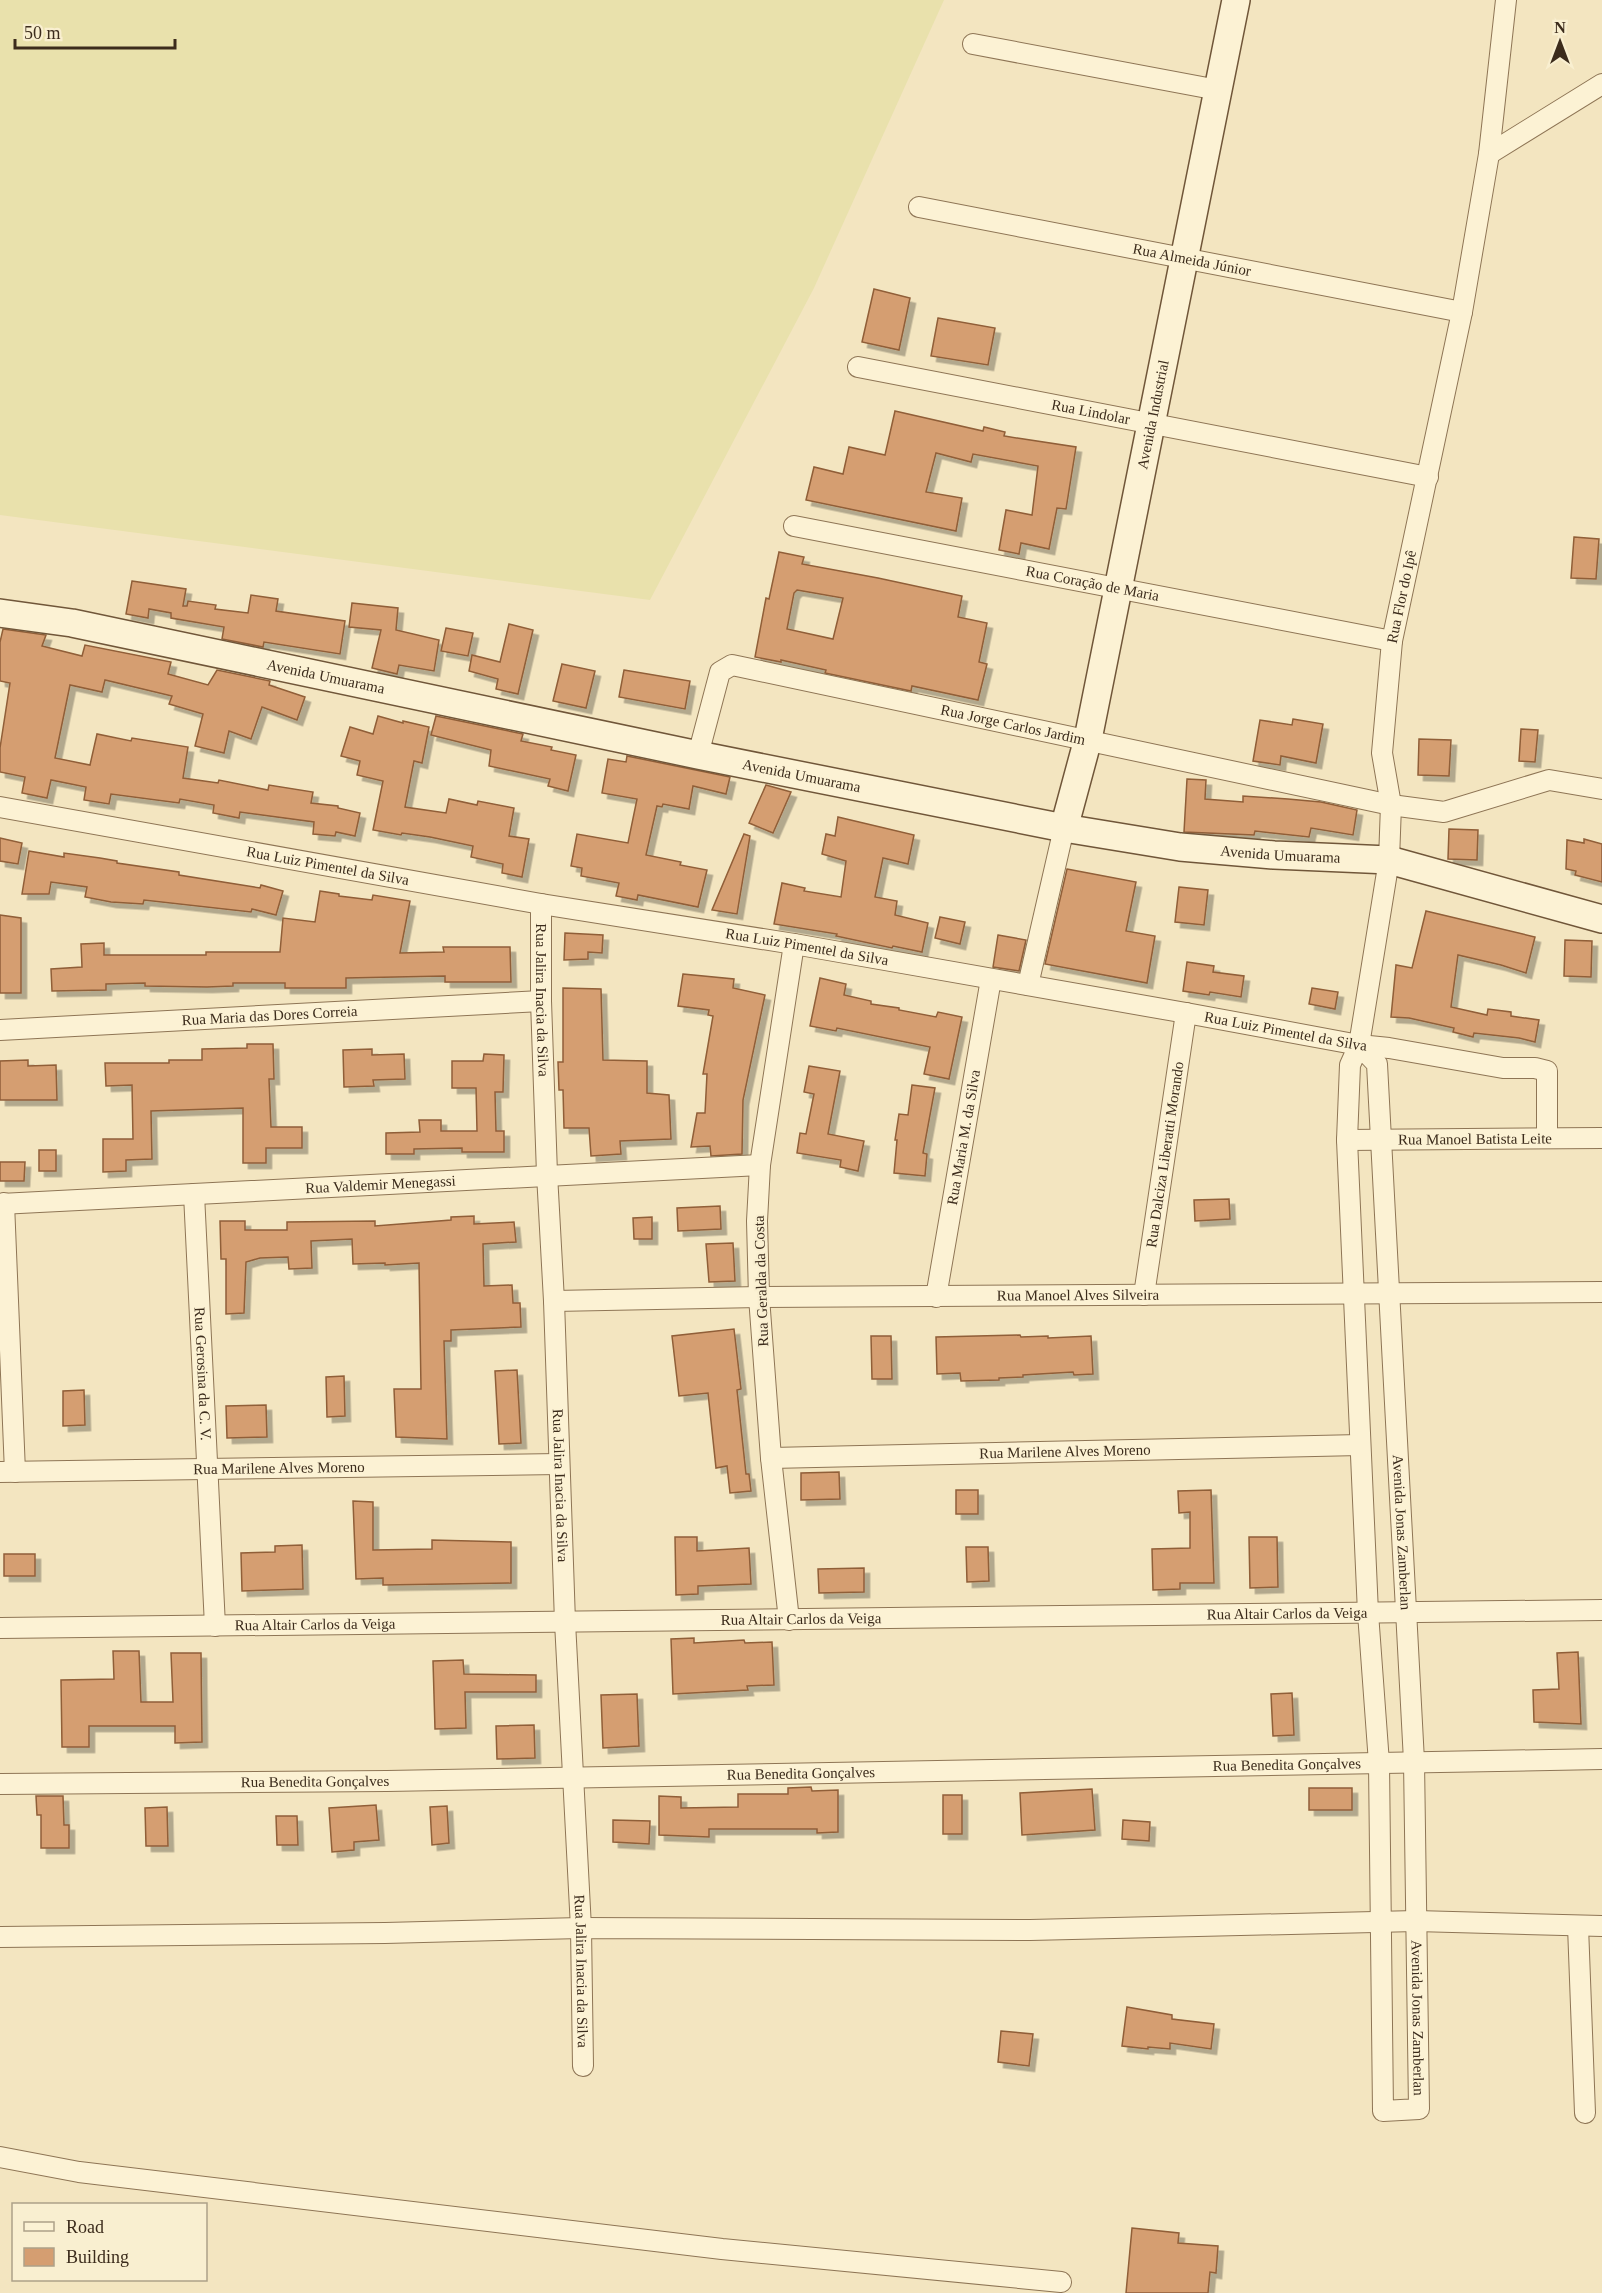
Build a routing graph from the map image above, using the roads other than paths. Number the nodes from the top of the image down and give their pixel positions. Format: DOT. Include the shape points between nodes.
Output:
graph roads {
  1 [pos="1236,0"];
  2 [pos="1506,0"];
  3 [pos="973,44"];
  4 [pos="1602,84"];
  5 [pos="1218,90"];
  6 [pos="1489,154"];
  7 [pos="919,207"];
  8 [pos="1183,259"];
  9 [pos="1462,312"];
  10 [pos="858,367"];
  11 [pos="1150,423"];
  12 [pos="1428,477"];
  13 [pos="794,526"];
  14 [pos="1117,588"];
  15 [pos="0,613"];
  16 [pos="1392,641"];
  17 [pos="1088,739"];
  18 [pos="698,755"];
  19 [pos="1602,789"];
  20 [pos="1391,805"];
  21 [pos="0,807"];
  22 [pos="1064,828"];
  23 [pos="1389,860"];
  24 [pos="541,904"];
  25 [pos="1602,919"];
  26 [pos="794,944"];
  27 [pos="991,979"];
  28 [pos="1028,985"];
  29 [pos="541,1001"];
  30 [pos="1186,1013"];
  31 [pos="0,1030"];
  32 [pos="1359,1045"];
  33 [pos="1546,1138"];
  34 [pos="1602,1138"];
  35 [pos="1382,1139"];
  36 [pos="1347,1140"];
  37 [pos="760,1165"];
  38 [pos="547,1174"];
  39 [pos="194,1194"];
  40 [pos="2,1204"];
  41 [pos="1602,1292"];
  42 [pos="1354,1293"];
  43 [pos="1388,1293"];
  44 [pos="1144,1295"];
  45 [pos="759,1297"];
  46 [pos="936,1297"];
  47 [pos="554,1301"];
  48 [pos="1360,1445"];
  49 [pos="771,1458"];
  50 [pos="559,1464"];
  51 [pos="209,1468"];
  52 [pos="8,1472"];
  53 [pos="1405,1610"];
  54 [pos="1602,1610"];
  55 [pos="1368,1613"];
  56 [pos="789,1620"];
  57 [pos="565,1622"];
  58 [pos="215,1626"];
  59 [pos="0,1628"];
  60 [pos="1602,1759"];
  61 [pos="1414,1761"];
  62 [pos="1379,1763"];
  63 [pos="573,1778"];
  64 [pos="0,1784"];
  65 [pos="1416,1921"];
  66 [pos="1381,1923"];
  67 [pos="1578,1926"];
  68 [pos="1602,1926"];
  69 [pos="581,1928"];
  70 [pos="0,1937"];
  71 [pos="583,2066"];
  72 [pos="1585,2113"];
  73 [pos="0,2157"];
  74 [pos="1061,2282"];
  1 -- 5 [label="street, Avenida Industrial"];
  2 -- 6 [label="street, Rua Flor do Ipê"];
  3 -- 5 [label="street"];
  4 -- 6 [label="street"];
  5 -- 8 [label="street, Avenida Industrial"];
  6 -- 9 [label="street, Rua Flor do Ipê"];
  7 -- 8 [label="street, Rua Almeida Júnior"];
  8 -- 9 [label="street, Rua Almeida Júnior"];
  8 -- 11 [label="street, Avenida Industrial"];
  9 -- 12 [label="street, Rua Flor do Ipê"];
  10 -- 11 [label="street, Rua Lindolar"];
  11 -- 12 [label="street, Rua Lindolar"];
  11 -- 14 [label="street, Avenida Industrial"];
  12 -- 16 [label="street, Rua Flor do Ipê"];
  13 -- 14 [label="street, Rua Coração de Maria"];
  14 -- 16 [label="street, Rua Coração de Maria"];
  14 -- 17 [label="street, Avenida Industrial"];
  15 -- 18 [label="street, Avenida Umuarama" via="72,623"];
  16 -- 20 [label="street, Rua Flor do Ipê" via="1382,753"];
  17 -- 18 [label="street, Rua Jorge Carlos Jardim" via="732,665 720,672"];
  17 -- 20 [label="street, Rua Jorge Carlos Jardim"];
  17 -- 22 [label="street, Avenida Industrial"];
  18 -- 22 [label="street, Avenida Umuarama"];
  19 -- 20 [label="street, Rua Jorge Carlos Jardim" via="1549,780 1444,812"];
  20 -- 23 [label="street, Rua Flor do Ipê"];
  21 -- 24 [label="street, Rua Luiz Pimentel da Silva"];
  22 -- 23 [label="street, Avenida Umuarama" via="1180,847"];
  22 -- 28 [label="street"];
  23 -- 25 [label="street, Avenida Umuarama"];
  23 -- 32 [label="street, Rua Flor do Ipê"];
  24 -- 26 [label="street, Rua Luiz Pimentel da Silva"];
  24 -- 29 [label="street, Rua Jalira Inacia da Silva"];
  26 -- 27 [label="street, Rua Luiz Pimentel da Silva"];
  26 -- 37 [label="street, Rua Geralda da Costa"];
  27 -- 28 [label="street, Rua Luiz Pimentel da Silva"];
  27 -- 46 [label="street, Rua Maria M. da Silva"];
  28 -- 30 [label="street, Rua Luiz Pimentel da Silva"];
  29 -- 31 [label="street, Rua Maria das Dores Correia"];
  29 -- 38 [label="street, Rua Jalira Inacia da Silva"];
  30 -- 32 [label="street, Rua Luiz Pimentel da Silva"];
  30 -- 44 [label="street, Rua Dalciza Liberatti Morando"];
  32 -- 33 [label="street, Rua Luiz Pimentel da Silva" via="1546,1071"];
  32 -- 35 [label="street, Avenida Jonas Zamberlan" via="1377,1064"];
  32 -- 36 [label="street, Avenida Jonas Zamberlan" via="1350,1065"];
  33 -- 34 [label="street, Rua Manoel Batista Leite"];
  33 -- 35 [label="street, Rua Manoel Batista Leite"];
  35 -- 36 [label="street, Rua Manoel Batista Leite"];
  35 -- 43 [label="street, Avenida Jonas Zamberlan"];
  36 -- 42 [label="street, Avenida Jonas Zamberlan"];
  37 -- 38 [label="street, Rua Valdemir Menegassi"];
  37 -- 45 [label="street, Rua Geralda da Costa"];
  38 -- 39 [label="street, Rua Valdemir Menegassi"];
  38 -- 47 [label="street, Rua Jalira Inacia da Silva"];
  39 -- 40 [label="street, Rua Valdemir Menegassi"];
  39 -- 51 [label="street, Rua Gerosina da C. V."];
  40 -- 52 [label="street"];
  41 -- 43 [label="street, Rua Manoel Alves Silveira"];
  42 -- 43 [label="street, Rua Manoel Alves Silveira"];
  42 -- 44 [label="street, Rua Manoel Alves Silveira"];
  42 -- 48 [label="street, Avenida Jonas Zamberlan"];
  43 -- 53 [label="street, Avenida Jonas Zamberlan"];
  44 -- 46 [label="street, Rua Manoel Alves Silveira"];
  45 -- 46 [label="street, Rua Manoel Alves Silveira"];
  45 -- 47 [label="street, Rua Manoel Alves Silveira"];
  45 -- 49 [label="street, Rua Geralda da Costa"];
  47 -- 50 [label="street, Rua Jalira Inacia da Silva"];
  48 -- 49 [label="street, Rua Marilene Alves Moreno"];
  48 -- 55 [label="street, Avenida Jonas Zamberlan"];
  49 -- 56 [label="street, Rua Geralda da Costa"];
  50 -- 51 [label="street, Rua Marilene Alves Moreno"];
  50 -- 57 [label="street, Rua Jalira Inacia da Silva"];
  51 -- 52 [label="street, Rua Marilene Alves Moreno"];
  51 -- 58 [label="street, Rua Gerosina da C. V."];
  53 -- 54 [label="street, Rua Altair Carlos da Veiga"];
  53 -- 55 [label="street, Rua Altair Carlos da Veiga"];
  53 -- 61 [label="street, Avenida Jonas Zamberlan"];
  55 -- 56 [label="street, Rua Altair Carlos da Veiga"];
  55 -- 62 [label="street, Avenida Jonas Zamberlan"];
  56 -- 57 [label="street, Rua Altair Carlos da Veiga"];
  57 -- 58 [label="street, Rua Altair Carlos da Veiga"];
  57 -- 63 [label="street, Rua Jalira Inacia da Silva"];
  58 -- 59 [label="street, Rua Altair Carlos da Veiga"];
  60 -- 61 [label="street, Rua Benedita Gonçalves"];
  61 -- 62 [label="street, Rua Benedita Gonçalves"];
  61 -- 65 [label="street, Avenida Jonas Zamberlan"];
  62 -- 63 [label="street, Rua Benedita Gonçalves"];
  62 -- 66 [label="street, Avenida Jonas Zamberlan"];
  63 -- 64 [label="street, Rua Benedita Gonçalves"];
  63 -- 69 [label="street, Rua Jalira Inacia da Silva"];
  65 -- 66 [label="street"];
  65 -- 66 [label="street, Avenida Jonas Zamberlan" via="1419,2109 1383,2111"];
  65 -- 67 [label="street"];
  66 -- 69 [label="street" via="1030,1930"];
  67 -- 68 [label="street"];
  67 -- 72 [label="street"];
  69 -- 70 [label="street"];
  69 -- 71 [label="street, Rua Jalira Inacia da Silva"];
  73 -- 74 [label="street" via="80,2172 674,2243"];
}
